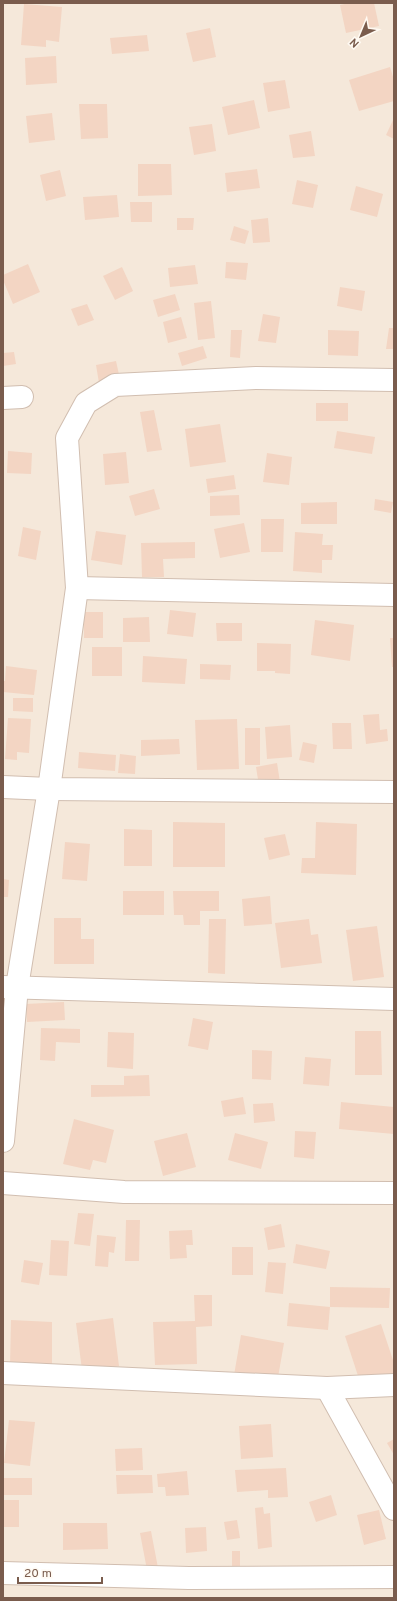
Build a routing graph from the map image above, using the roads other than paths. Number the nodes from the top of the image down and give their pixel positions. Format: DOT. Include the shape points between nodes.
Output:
graph roads {
  1 [pos="394,380"];
  2 [pos="77,588"];
  3 [pos="394,595"];
  4 [pos="3,787"];
  5 [pos="49,789"];
  6 [pos="394,792"];
  7 [pos="10,987"];
  8 [pos="394,999"];
  9 [pos="3,1141"];
  10 [pos="3,1183"];
  11 [pos="394,1193"];
  12 [pos="3,1373"];
  13 [pos="394,1385"];
  14 [pos="327,1388"];
  15 [pos="394,1509"];
  16 [pos="3,1573"];
  17 [pos="394,1577"];
  1 -- 2 [label="street" via="256,378 116,385 86,403 67,438"];
  2 -- 3 [label="street"];
  2 -- 5 [label="street"];
  4 -- 5 [label="street"];
  5 -- 6 [label="street"];
  5 -- 7 [label="street"];
  7 -- 8 [label="street"];
  7 -- 9 [label="street"];
  10 -- 11 [label="street" via="124,1192"];
  12 -- 14 [label="street"];
  13 -- 14 [label="street"];
  14 -- 15 [label="street"];
  16 -- 17 [label="street" via="189,1578"];
}
